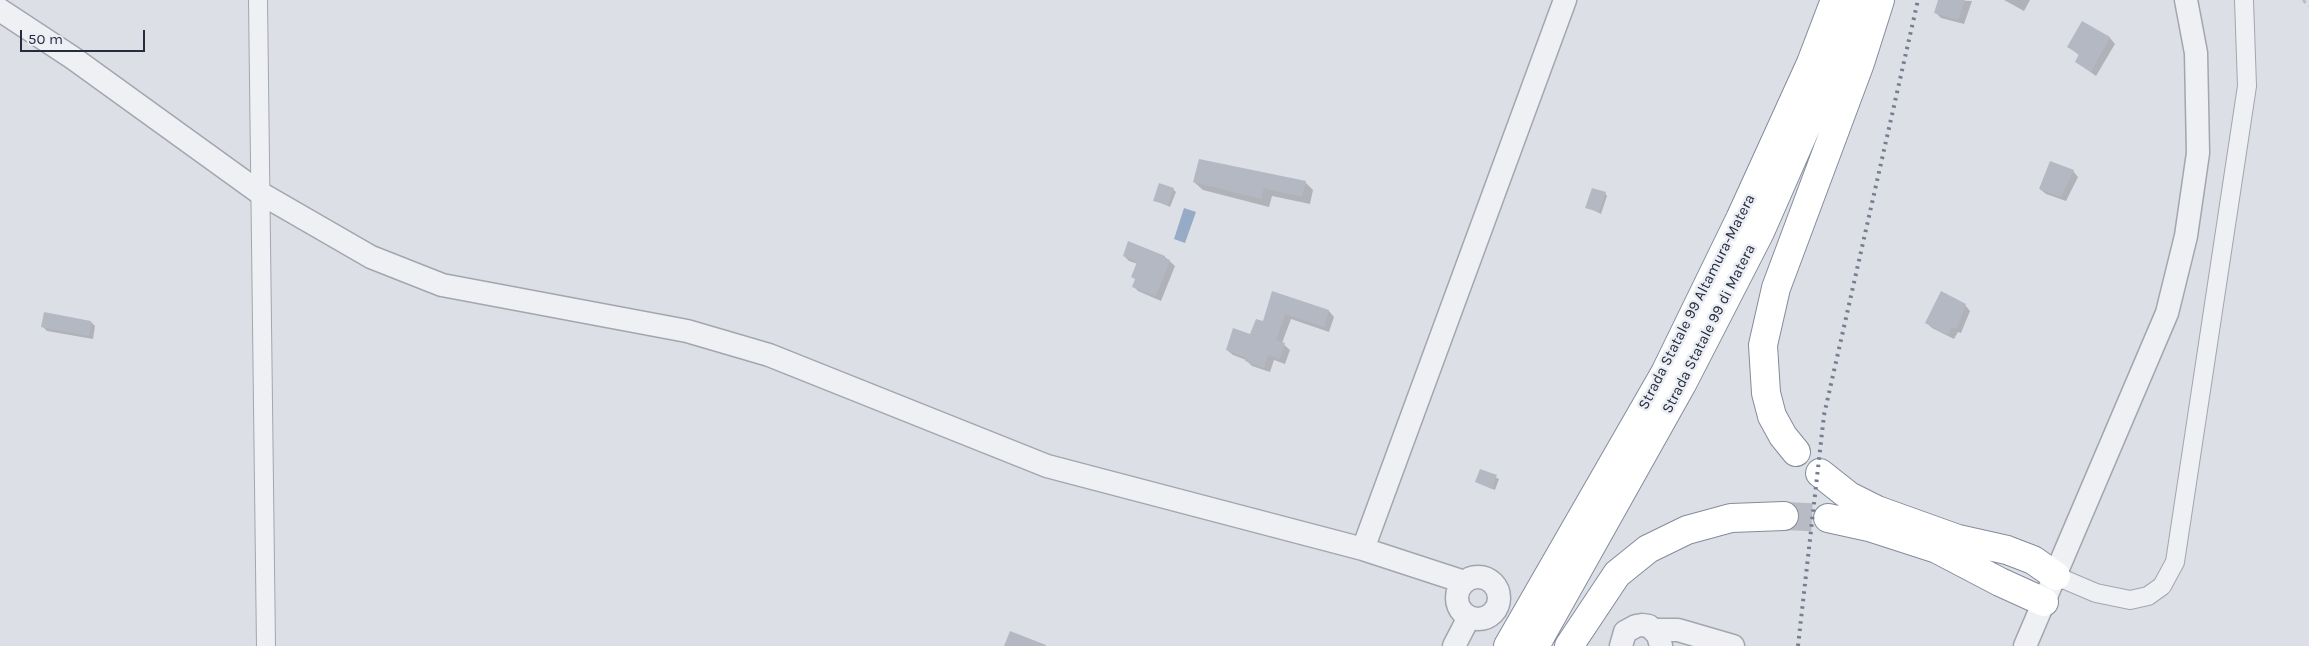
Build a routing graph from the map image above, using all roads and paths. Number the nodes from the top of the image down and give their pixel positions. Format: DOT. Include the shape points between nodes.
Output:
graph roads {
  1 [pos="258,0"];
  2 [pos="1565,0"];
  3 [pos="1835,0"];
  4 [pos="1857,0"];
  5 [pos="1880,0"];
  6 [pos="2186,0"];
  7 [pos="2244,0"];
  8 [pos="2303,0"];
  9 [pos="2309,6"];
  10 [pos="0,10"];
  11 [pos="260,193"];
  12 [pos="1796,452"];
  13 [pos="1820,473"];
  14 [pos="1784,516"];
  15 [pos="1828,518"];
  16 [pos="1363,549"];
  17 [pos="2056,576"];
  18 [pos="1464,582"];
  19 [pos="2044,602"];
  20 [pos="1468,617"];
  21 [pos="1703,636"];
  22 [pos="1657,638"];
  23 [pos="1618,643"];
  24 [pos="266,646"];
  25 [pos="1454,646"];
  26 [pos="1508,646"];
  27 [pos="1535,646"];
  28 [pos="1569,646"];
  29 [pos="1672,646"];
  30 [pos="1733,646"];
  31 [pos="2025,646"];
  1 -- 11 [label="street"];
  2 -- 16 [label="street"];
  3 -- 26 [label="highway, Strada Statale 99 Altamura-Matera" via="1811,62 1744,210 1665,373"];
  4 -- 27 [label="highway, Strada Statale 99 di Matera" via="1832,68 1760,232 1682,384"];
  5 -- 12 [label="highway" via="1860,63 1776,288 1762,345 1766,393 1772,416"];
  6 -- 17 [label="street" via="2196,53 2198,153 2186,236 2167,313"];
  7 -- 17 [label="street" via="2248,86 2175,562 2162,586 2148,596 2130,600 2096,593"];
  8 -- 9 [label="path"];
  10 -- 11 [label="street" via="73,58"];
  11 -- 16 [label="street" via="371,257 442,285 687,331 769,355 1048,466"];
  11 -- 24 [label="street"];
  13 -- 17 [label="highway" via="1849,496 1877,510 1958,539 2007,550 2033,560"];
  14 -- 28 [label="highway" via="1731,518 1687,530 1648,549 1617,574"];
  15 -- 19 [label="highway" via="1937,549"];
  16 -- 18 [label="street"];
  17 -- 19 [label="street"];
  18 -- 20 [label="street" via="1457,601"];
  18 -- 20 [label="street" via="1470,578 1484,578 1496,585 1499,592 1498,606 1489,617"];
  19 -- 31 [label="street"];
  20 -- 25 [label="street"];
  21 -- 22 [label="street" via="1678,630"];
  21 -- 29 [label="street"];
  21 -- 30 [label="street"];
  22 -- 23 [label="street" via="1642,625 1625,632"];
}
